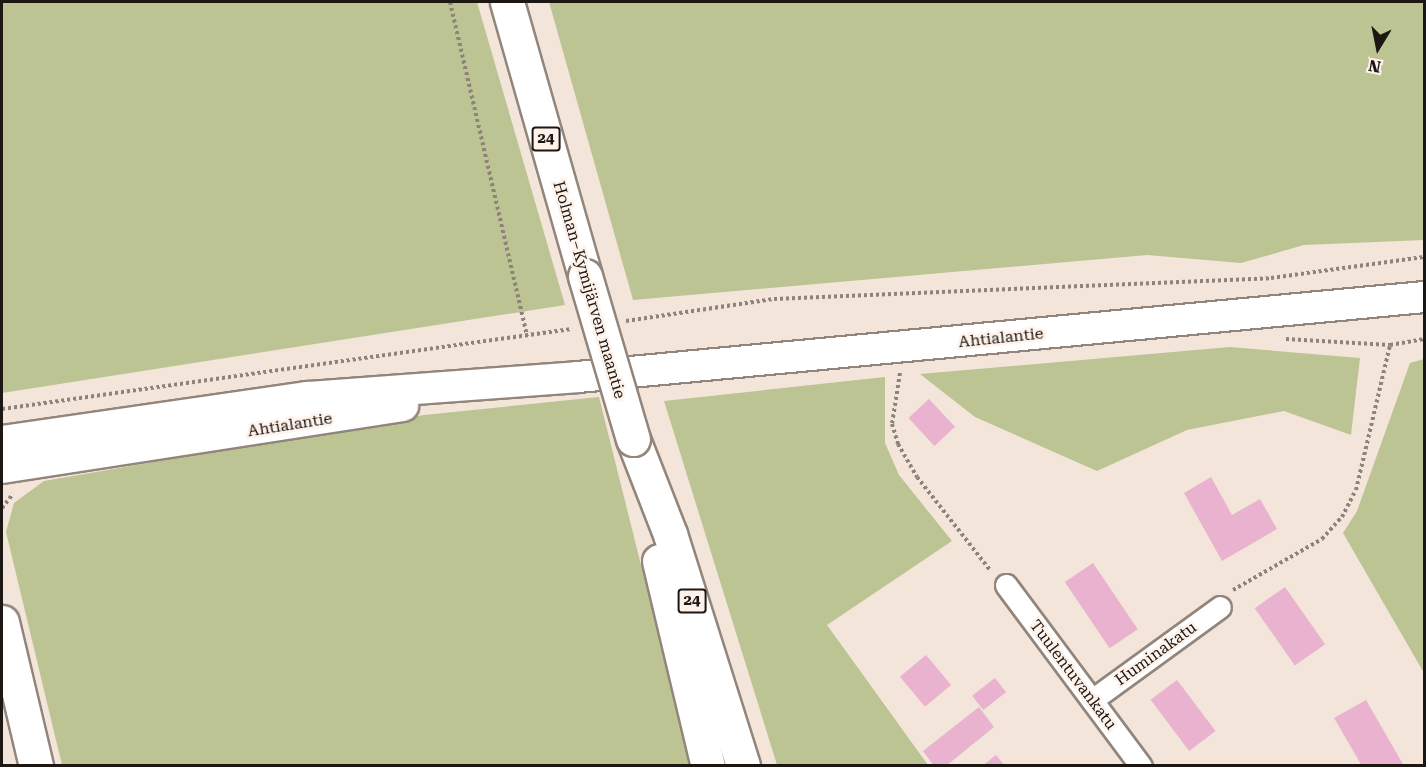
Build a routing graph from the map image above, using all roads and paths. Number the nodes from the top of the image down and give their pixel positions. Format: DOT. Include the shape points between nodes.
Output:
graph roads {
  1 [pos="450,2"];
  2 [pos="507,2"];
  3 [pos="1425,257"];
  4 [pos="1425,297"];
  5 [pos="616,322"];
  6 [pos="583,327"];
  7 [pos="527,336"];
  8 [pos="1425,339"];
  9 [pos="902,347"];
  10 [pos="578,377"];
  11 [pos="2,409"];
  12 [pos="633,439"];
  13 [pos="2,441"];
  14 [pos="2,468"];
  15 [pos="1006,585"];
  16 [pos="1220,607"];
  17 [pos="2,622"];
  18 [pos="2,683"];
  19 [pos="1092,700"];
  20 [pos="35,765"];
  21 [pos="708,765"];
  22 [pos="743,765"];
  23 [pos="1141,765"];
  1 -- 7 [label="path"];
  2 -- 12 [label="highway, Holman–Kymijärven maantie / 24, bridge"];
  3 -- 5 [label="path" via="1271,278 774,299"];
  4 -- 9 [label="main road, Ahtialantie"];
  6 -- 7 [label="path"];
  7 -- 11 [label="path"];
  8 -- 16 [label="path" via="1390,345 1356,490 1342,517 1322,539 1233,590"];
  9 -- 10 [label="main road, Ahtialantie"];
  9 -- 15 [label="path" via="892,424 898,444 917,477"];
  10 -- 13 [label="main road, Ahtialantie" via="307,397"];
  10 -- 14 [label="main road, Ahtialantie"];
  12 -- 21 [label="highway, Holman–Kymijärven maantie / 24" via="687,692"];
  12 -- 22 [label="highway, Holman–Kymijärven maantie / 24" via="670,534"];
  15 -- 19 [label="street, Tuulentuvankatu"];
  16 -- 19 [label="street, Huminakatu"];
  17 -- 20 [label="highway"];
  18 -- 20 [label="highway"];
  19 -- 23 [label="street, Tuulentuvankatu"];
}
